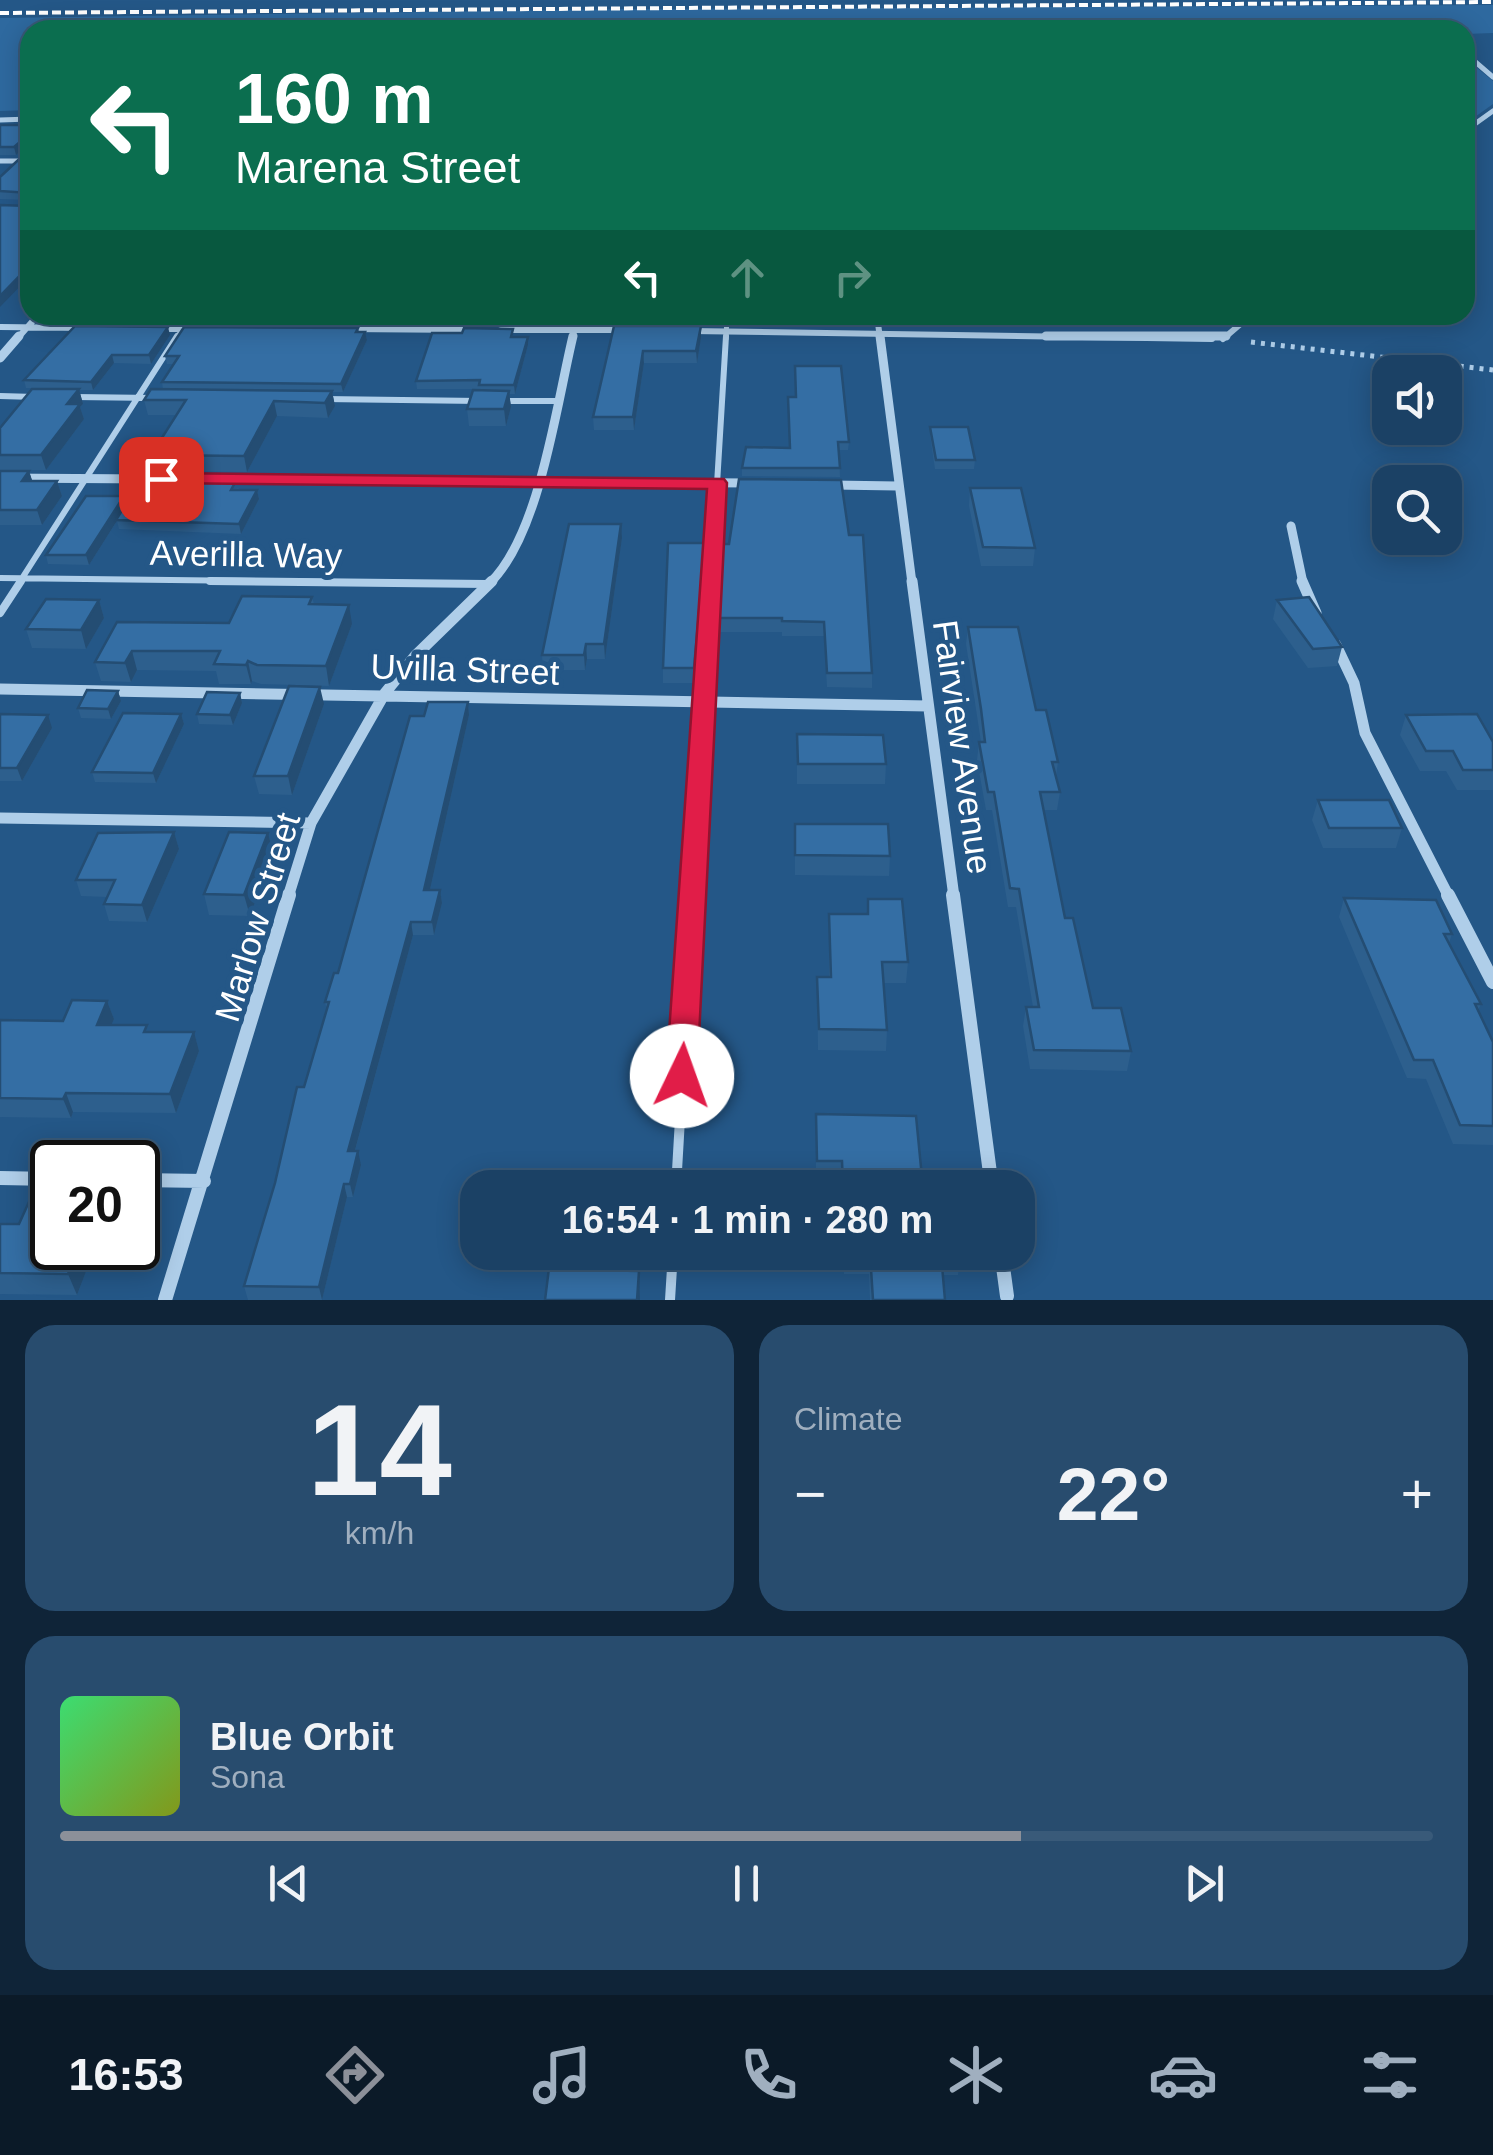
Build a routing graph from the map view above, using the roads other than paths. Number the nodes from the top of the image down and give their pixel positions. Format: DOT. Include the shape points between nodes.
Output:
graph roads {
  1 [pos="0,161"];
  2 [pos="18,161"];
  3 [pos="9,170"];
  4 [pos="30,325"];
  5 [pos="184,325"];
  6 [pos="575,325"];
  7 [pos="726,325"];
  8 [pos="878,325"];
  9 [pos="1239,325"];
  10 [pos="0,328"];
  11 [pos="27,328"];
  12 [pos="104,328"];
  13 [pos="142,328"];
  14 [pos="181,329"];
  15 [pos="201,329"];
  16 [pos="338,329"];
  17 [pos="476,330"];
  18 [pos="496,330"];
  19 [pos="574,330"];
  20 [pos="631,330"];
  21 [pos="688,331"];
  22 [pos="725,332"];
  23 [pos="879,332"];
  24 [pos="0,358"];
  25 [pos="0,396"];
  26 [pos="40,397"];
  27 [pos="60,397"];
  28 [pos="139,398"];
  29 [pos="159,398"];
  30 [pos="317,399"];
  31 [pos="555,401"];
  32 [pos="0,478"];
  33 [pos="86,478"];
  34 [pos="164,479"];
  35 [pos="204,480"];
  36 [pos="537,482"];
  37 [pos="717,483"];
  38 [pos="757,484"];
  39 [pos="817,484"];
  40 [pos="897,486"];
  41 [pos="1291,526"];
  42 [pos="0,578"];
  43 [pos="25,578"];
  44 [pos="492,584"];
  45 [pos="0,613"];
  46 [pos="1325,627"];
  47 [pos="1332,638"];
  48 [pos="0,690"];
  49 [pos="385,693"];
  50 [pos="701,705"];
  51 [pos="928,706"];
  52 [pos="0,818"];
  53 [pos="311,823"];
  54 [pos="1493,982"];
  55 [pos="677,1170"];
  56 [pos="990,1170"];
  57 [pos="0,1178"];
  58 [pos="30,1179"];
  59 [pos="160,1180"];
  60 [pos="204,1181"];
  61 [pos="671,1270"];
  62 [pos="1003,1270"];
  63 [pos="1007,1296"];
  64 [pos="165,1300"];
  65 [pos="670,1300"];
  1 -- 2 [label="lane"];
  2 -- 3 [label="lane"];
  4 -- 11 [label="street"];
  5 -- 14 [label="lane"];
  6 -- 19 [label="street, Marlow Street"];
  7 -- 22 [label="lane"];
  8 -- 23 [label="street, Fairview Avenue"];
  9 -- 23 [label="street" via="1223,339"];
  10 -- 11 [label="street"];
  11 -- 12 [label="street"];
  11 -- 24 [label="street"];
  13 -- 14 [label="street"];
  14 -- 15 [label="street"];
  14 -- 28 [label="lane"];
  16 -- 17 [label="street"];
  18 -- 19 [label="street"];
  19 -- 20 [label="street"];
  19 -- 31 [label="street, Marlow Street"];
  21 -- 22 [label="street"];
  22 -- 23 [label="street"];
  22 -- 37 [label="lane"];
  23 -- 40 [label="street, Fairview Avenue"];
  25 -- 26 [label="lane"];
  27 -- 28 [label="lane"];
  28 -- 29 [label="lane"];
  28 -- 33 [label="lane"];
  30 -- 31 [label="lane"];
  31 -- 36 [label="street, Marlow Street"];
  32 -- 33 [label="street"];
  33 -- 34 [label="street"];
  33 -- 43 [label="lane"];
  35 -- 36 [label="street"];
  36 -- 37 [label="street"];
  36 -- 44 [label="street, Marlow Street" via="526,527"];
  37 -- 38 [label="street"];
  37 -- 50 [label="lane"];
  39 -- 40 [label="street"];
  40 -- 51 [label="street, Fairview Avenue"];
  41 -- 46 [label="street" via="1300,576"];
  42 -- 43 [label="lane, Averilla Way"];
  43 -- 44 [label="lane, Averilla Way"];
  43 -- 45 [label="lane"];
  44 -- 49 [label="street, Marlow Street"];
  47 -- 54 [label="street" via="1354,683 1365,733"];
  48 -- 49 [label="street, Uvilla Street"];
  49 -- 50 [label="street, Uvilla Street"];
  49 -- 53 [label="street, Marlow Street"];
  50 -- 51 [label="street, Uvilla Street"];
  50 -- 55 [label="lane"];
  51 -- 56 [label="street, Fairview Avenue"];
  52 -- 53 [label="street"];
  53 -- 60 [label="street, Marlow Street"];
  57 -- 58 [label="street"];
  59 -- 60 [label="street"];
  60 -- 64 [label="street, Marlow Street"];
  61 -- 65 [label="lane"];
  62 -- 63 [label="street"];
}
